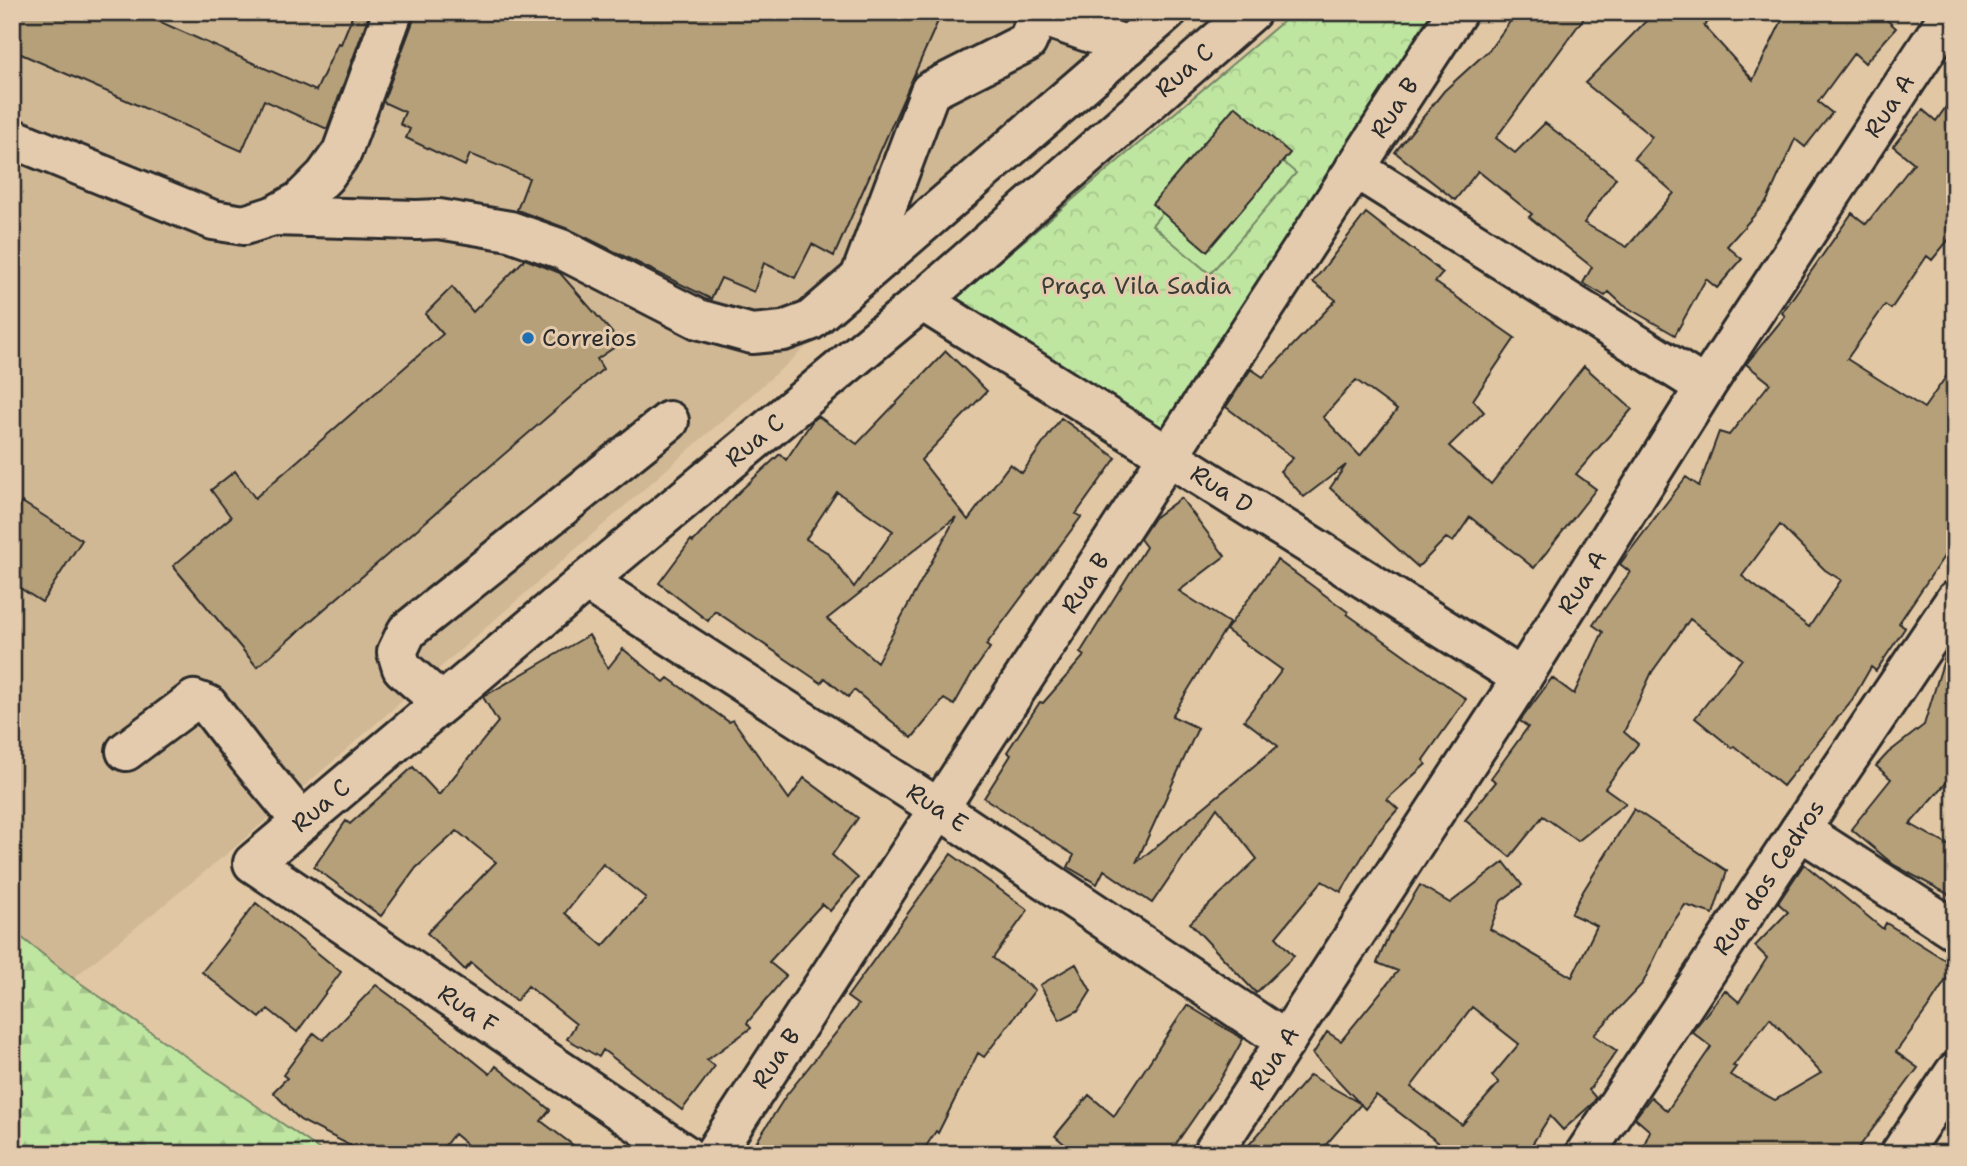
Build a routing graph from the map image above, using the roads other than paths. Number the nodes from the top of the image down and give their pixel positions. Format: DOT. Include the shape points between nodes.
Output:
graph roads {
  1 [pos="393,12"];
  2 [pos="1167,12"];
  3 [pos="1251,12"];
  4 [pos="1457,12"];
  5 [pos="1951,12"];
  6 [pos="1039,13"];
  7 [pos="1128,46"];
  8 [pos="12,138"];
  9 [pos="1355,168"];
  10 [pos="273,216"];
  11 [pos="859,278"];
  12 [pos="922,301"];
  13 [pos="1705,387"];
  14 [pos="669,421"];
  15 [pos="1169,456"];
  16 [pos="586,580"];
  17 [pos="1955,600"];
  18 [pos="1522,678"];
  19 [pos="442,703"];
  20 [pos="126,751"];
  21 [pos="938,808"];
  22 [pos="302,822"];
  23 [pos="1800,830"];
  24 [pos="253,863"];
  25 [pos="1955,930"];
  26 [pos="1286,1041"];
  27 [pos="1955,1072"];
  28 [pos="684,1154"];
  29 [pos="714,1154"];
  30 [pos="1212,1154"];
  31 [pos="1586,1154"];
  32 [pos="1900,1154"];
  1 -- 10 [label="street" via="342,152 300,201"];
  2 -- 7 [label="street"];
  3 -- 12 [label="street, Rua C"];
  4 -- 9 [label="street, Rua B"];
  5 -- 13 [label="street, Rua A"];
  6 -- 7 [label="street"];
  6 -- 11 [label="street" via="1027,42 930,91"];
  7 -- 11 [label="street"];
  8 -- 10 [label="street" via="213,220 244,225"];
  9 -- 13 [label="street"];
  9 -- 15 [label="street, Rua B"];
  10 -- 11 [label="street" via="439,219 510,231 561,250 698,319 752,334 783,331 810,321"];
  12 -- 15 [label="street, Rua D"];
  12 -- 16 [label="street, Rua C"];
  13 -- 18 [label="street, Rua A"];
  14 -- 19 [label="street" via="407,631 397,652 402,668"];
  15 -- 18 [label="street, Rua D"];
  15 -- 21 [label="street, Rua B"];
  16 -- 19 [label="street, Rua C"];
  16 -- 21 [label="street, Rua E"];
  17 -- 23 [label="street, Rua dos Cedros"];
  18 -- 26 [label="street, Rua A"];
  19 -- 22 [label="street, Rua C"];
  20 -- 22 [label="street" via="194,700 202,702"];
  21 -- 26 [label="street, Rua E"];
  21 -- 29 [label="street, Rua B"];
  22 -- 24 [label="street, Rua C"];
  23 -- 25 [label="street"];
  23 -- 31 [label="street, Rua dos Cedros"];
  24 -- 28 [label="street, Rua F"];
  26 -- 30 [label="street, Rua A"];
  27 -- 32 [label="street"];
}
